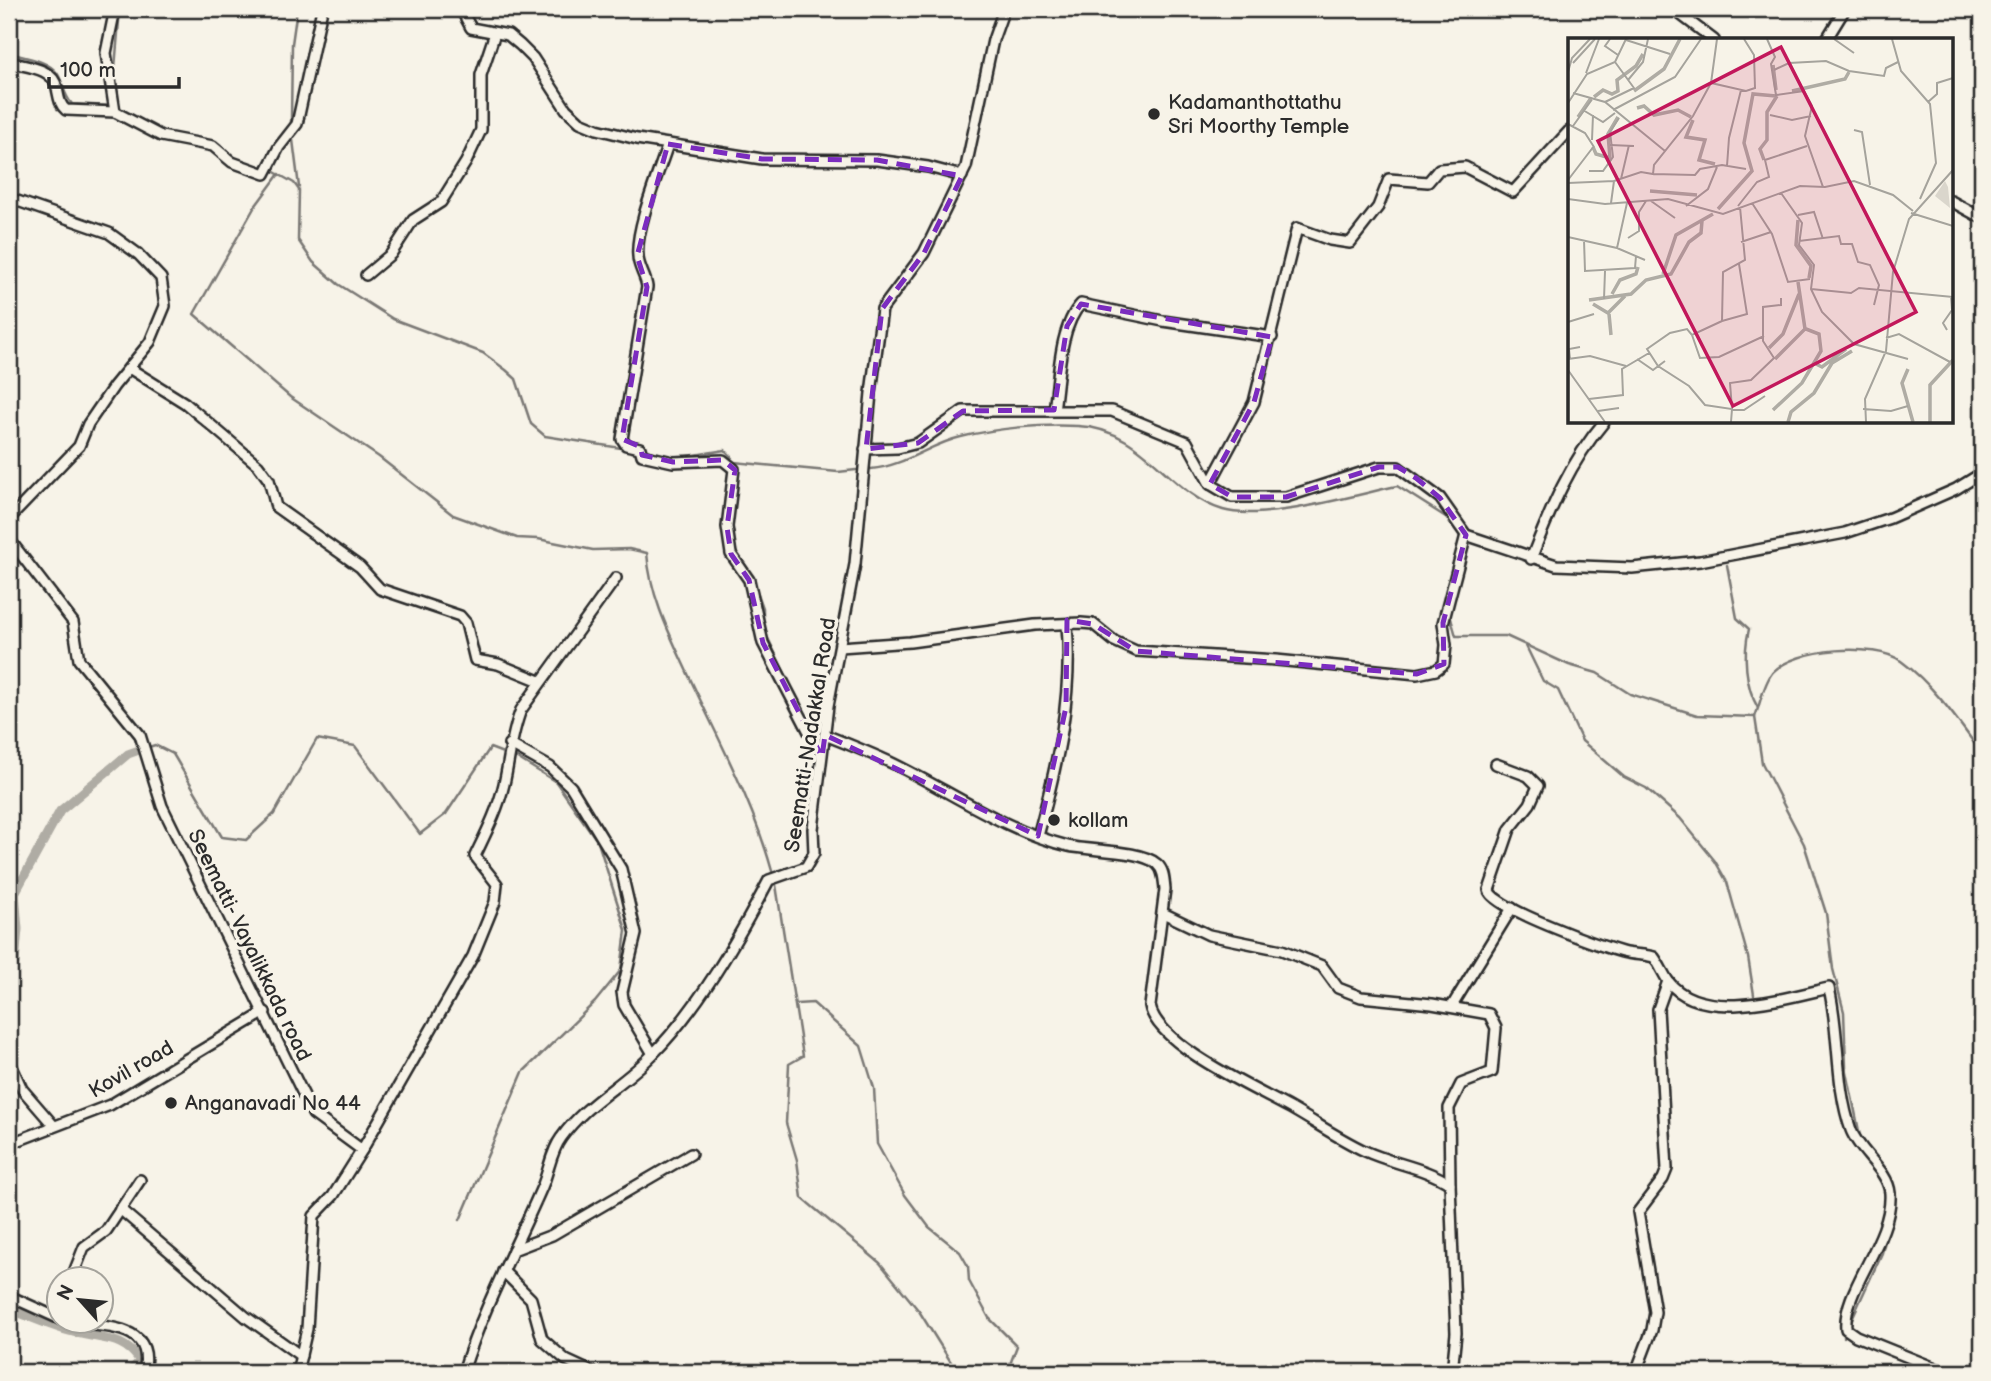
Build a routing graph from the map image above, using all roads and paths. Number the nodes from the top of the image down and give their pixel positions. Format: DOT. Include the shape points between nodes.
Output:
graph roads {
  1 [pos="115,9"];
  2 [pos="322,9"];
  3 [pos="461,9"];
  4 [pos="1004,9"];
  5 [pos="1673,9"];
  6 [pos="1845,9"];
  7 [pos="495,33"];
  8 [pos="1711,38"];
  9 [pos="1827,38"];
  10 [pos="9,62"];
  11 [pos="116,112"];
  12 [pos="1568,132"];
  13 [pos="668,144"];
  14 [pos="962,176"];
  15 [pos="9,198"];
  16 [pos="1952,202"];
  17 [pos="1982,218"];
  18 [pos="366,275"];
  19 [pos="1272,337"];
  20 [pos="129,368"];
  21 [pos="1054,410"];
  22 [pos="1602,424"];
  23 [pos="866,449"];
  24 [pos="1982,473"];
  25 [pos="1210,484"];
  26 [pos="9,519"];
  27 [pos="1466,535"];
  28 [pos="9,539"];
  29 [pos="1531,559"];
  30 [pos="616,578"];
  31 [pos="1067,625"];
  32 [pos="839,647"];
  33 [pos="540,681"];
  34 [pos="825,735"];
  35 [pos="509,744"];
  36 [pos="822,757"];
  37 [pos="1496,764"];
  38 [pos="1038,836"];
  39 [pos="1512,908"];
  40 [pos="1163,913"];
  41 [pos="1668,982"];
  42 [pos="1452,1006"];
  43 [pos="265,1013"];
  44 [pos="653,1054"];
  45 [pos="9,1060"];
  46 [pos="54,1126"];
  47 [pos="9,1144"];
  48 [pos="362,1150"];
  49 [pos="691,1154"];
  50 [pos="140,1180"];
  51 [pos="1450,1184"];
  52 [pos="120,1209"];
  53 [pos="513,1250"];
  54 [pos="75,1266"];
  55 [pos="503,1271"];
  56 [pos="9,1296"];
  57 [pos="46,1312"];
  58 [pos="116,1329"];
  59 [pos="301,1356"];
  60 [pos="144,1372"];
  61 [pos="298,1372"];
  62 [pos="463,1372"];
  63 [pos="592,1372"];
  64 [pos="1452,1372"];
  65 [pos="1636,1372"];
  66 [pos="1945,1372"];
  1 -- 11 [label="street" via="106,53"];
  2 -- 11 [label="street" via="297,124 265,174 232,162 213,146 161,136"];
  3 -- 7 [label="street" via="471,28"];
  4 -- 14 [label="street, Seematti-Nadakkal Road"];
  5 -- 8 [label="street"];
  6 -- 9 [label="street"];
  7 -- 13 [label="street" via="508,35 533,58 566,109 580,122"];
  7 -- 18 [label="street" via="481,75 481,130 466,162 441,202 413,220 391,254"];
  10 -- 11 [label="street" via="49,74 66,110"];
  12 -- 19 [label="street" via="1513,192 1465,167 1439,169 1427,182 1389,179 1378,206 1350,243 1297,228"];
  13 -- 14 [label="street" via="762,159 877,160"];
  13 -- 36 [label="street" via="640,233 637,256 647,288 622,439 626,445 640,448 642,455 673,462 723,460 734,469 727,527 731,554 750,580 767,654"];
  14 -- 23 [label="street, Seematti-Nadakkal Road" via="924,253 883,309"];
  15 -- 20 [label="street" via="109,233 161,278 165,306 150,342"];
  16 -- 17 [label="street"];
  19 -- 21 [label="street" via="1081,304 1067,326"];
  19 -- 25 [label="street" via="1254,402"];
  20 -- 26 [label="street" via="88,425 79,446"];
  20 -- 33 [label="street" via="185,403 258,465 269,480 276,508 360,567 380,589 460,616 475,660"];
  21 -- 23 [label="street" via="963,411 918,443"];
  21 -- 25 [label="street" via="1112,411 1187,442"];
  22 -- 29 [label="street" via="1583,446"];
  23 -- 32 [label="street, Seematti-Nadakkal Road" via="855,564"];
  24 -- 29 [label="street" via="1890,518 1845,533 1632,568 1556,565"];
  25 -- 27 [label="street" via="1232,497 1286,497 1379,467 1398,467 1440,498"];
  27 -- 29 [label="street"];
  27 -- 31 [label="street" via="1443,623 1444,664 1436,670 1417,674 1136,651 1093,625"];
  28 -- 43 [label="street, Seematti- Vayalikkada road" via="73,622 79,660 140,735 162,806"];
  30 -- 33 [label="street"];
  31 -- 32 [label="street"];
  31 -- 38 [label="street" via="1066,707 1059,757"];
  32 -- 34 [label="street, Seematti-Nadakkal Road"];
  33 -- 35 [label="street" via="521,710"];
  34 -- 36 [label="street, Seematti-Nadakkal Road"];
  34 -- 38 [label="street"];
  35 -- 44 [label="street" via="550,767 571,787 621,869 636,934 622,992 624,1005"];
  35 -- 48 [label="street" via="503,786 475,856 497,884 495,902 473,956"];
  36 -- 44 [label="street, Seematti-Nadakkal Road" via="814,853 806,867 769,880 686,1014"];
  37 -- 39 [label="street" via="1528,776 1538,786 1510,829 1489,890 1490,897"];
  38 -- 40 [label="street" via="1157,863 1165,889"];
  39 -- 41 [label="street" via="1621,952 1654,957"];
  39 -- 42 [label="street"];
  40 -- 42 [label="street" via="1209,935 1282,950 1322,966 1338,988 1361,997"];
  40 -- 51 [label="street" via="1150,1006 1152,1018 1163,1030 1215,1069 1365,1151"];
  41 -- 65 [label="street" via="1658,1009 1667,1169 1639,1212 1655,1312"];
  41 -- 66 [label="street" via="1697,1002 1709,1004 1782,998 1829,988 1851,1131 1890,1191 1882,1235 1852,1300 1846,1328"];
  42 -- 51 [label="street" via="1489,1014 1496,1028 1492,1072 1461,1084 1449,1108"];
  43 -- 46 [label="street, Kovil road" via="110,1105"];
  43 -- 48 [label="street, Seematti- Vayalikkada road" via="313,1114"];
  44 -- 53 [label="street, Seematti-Nadakkal Road" via="580,1113 559,1141"];
  45 -- 46 [label="street" via="22,1089"];
  46 -- 47 [label="street, Kovil road"];
  48 -- 59 [label="street" via="333,1196 314,1216"];
  49 -- 53 [label="street" via="552,1235"];
  50 -- 52 [label="street"];
  51 -- 64 [label="street" via="1457,1333"];
  52 -- 54 [label="street" via="101,1236 80,1252"];
  52 -- 59 [label="street" via="246,1317"];
  53 -- 55 [label="street, Seematti-Nadakkal Road"];
  55 -- 62 [label="street, Seematti-Nadakkal Road" via="478,1324"];
  55 -- 63 [label="street" via="531,1299 542,1339 566,1360"];
  56 -- 57 [label="street"];
  58 -- 60 [label="street" via="138,1339 145,1350"];
  59 -- 61 [label="street"];
}
